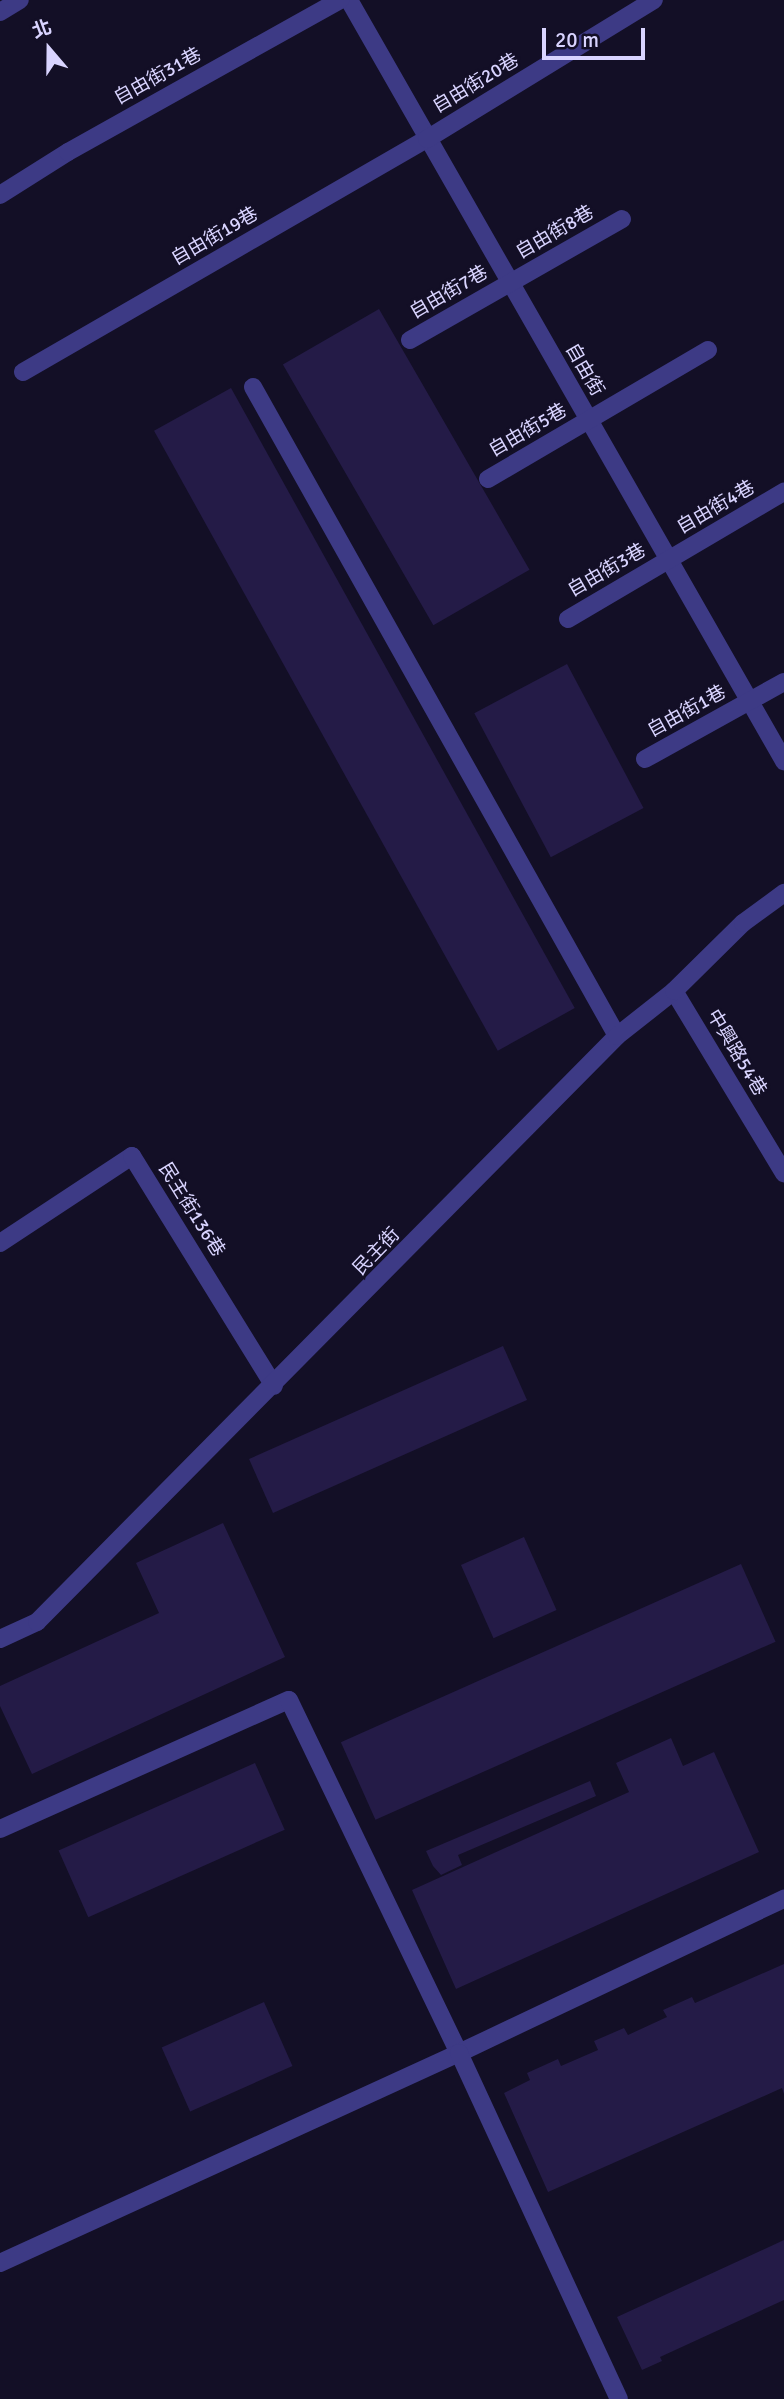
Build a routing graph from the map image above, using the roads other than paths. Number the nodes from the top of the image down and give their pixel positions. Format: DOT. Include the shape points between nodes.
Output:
graph roads {
  1 [pos="20,0"];
  2 [pos="340,0"];
  3 [pos="349,0"];
  4 [pos="654,0"];
  5 [pos="0,12"];
  6 [pos="427,139"];
  7 [pos="0,195"];
  8 [pos="622,219"];
  9 [pos="510,283"];
  10 [pos="410,340"];
  11 [pos="708,351"];
  12 [pos="23,372"];
  13 [pos="253,387"];
  14 [pos="589,420"];
  15 [pos="488,479"];
  16 [pos="784,492"];
  17 [pos="668,560"];
  18 [pos="568,619"];
  19 [pos="784,682"];
  20 [pos="750,701"];
  21 [pos="645,759"];
  22 [pos="784,761"];
  23 [pos="784,892"];
  24 [pos="674,991"];
  25 [pos="618,1036"];
  26 [pos="784,1172"];
  27 [pos="0,1243"];
  28 [pos="274,1386"];
  29 [pos="0,1639"];
  30 [pos="0,1829"];
  31 [pos="784,1899"];
  32 [pos="459,2053"];
  33 [pos="0,2263"];
  34 [pos="619,2399"];
  1 -- 5 [label="street"];
  2 -- 7 [label="street, 自由街31巷"];
  3 -- 6 [label="street, 自由街"];
  4 -- 6 [label="street, 自由街20巷"];
  6 -- 9 [label="street, 自由街"];
  6 -- 12 [label="street, 自由街19巷"];
  8 -- 9 [label="street, 自由街8巷"];
  9 -- 10 [label="street, 自由街7巷"];
  9 -- 14 [label="street, 自由街"];
  11 -- 14 [label="street, 自由街5巷"];
  13 -- 25 [label="street"];
  14 -- 15 [label="street, 自由街5巷"];
  14 -- 17 [label="street, 自由街"];
  16 -- 17 [label="street, 自由街4巷"];
  17 -- 18 [label="street, 自由街3巷"];
  17 -- 20 [label="street, 自由街"];
  19 -- 20 [label="street, 自由街1巷"];
  20 -- 21 [label="street, 自由街1巷"];
  20 -- 22 [label="street, 自由街"];
  23 -- 24 [label="street, 民主街" via="743,923"];
  24 -- 25 [label="street, 民主街"];
  24 -- 26 [label="street, 中興路54巷"];
  25 -- 28 [label="street, 民主街"];
  27 -- 28 [label="street, 民主街136巷" via="132,1156"];
  28 -- 29 [label="street, 民主街" via="37,1622"];
  30 -- 32 [label="street" via="289,1700"];
  31 -- 32 [label="street"];
  32 -- 33 [label="street"];
  32 -- 34 [label="street"];
}
